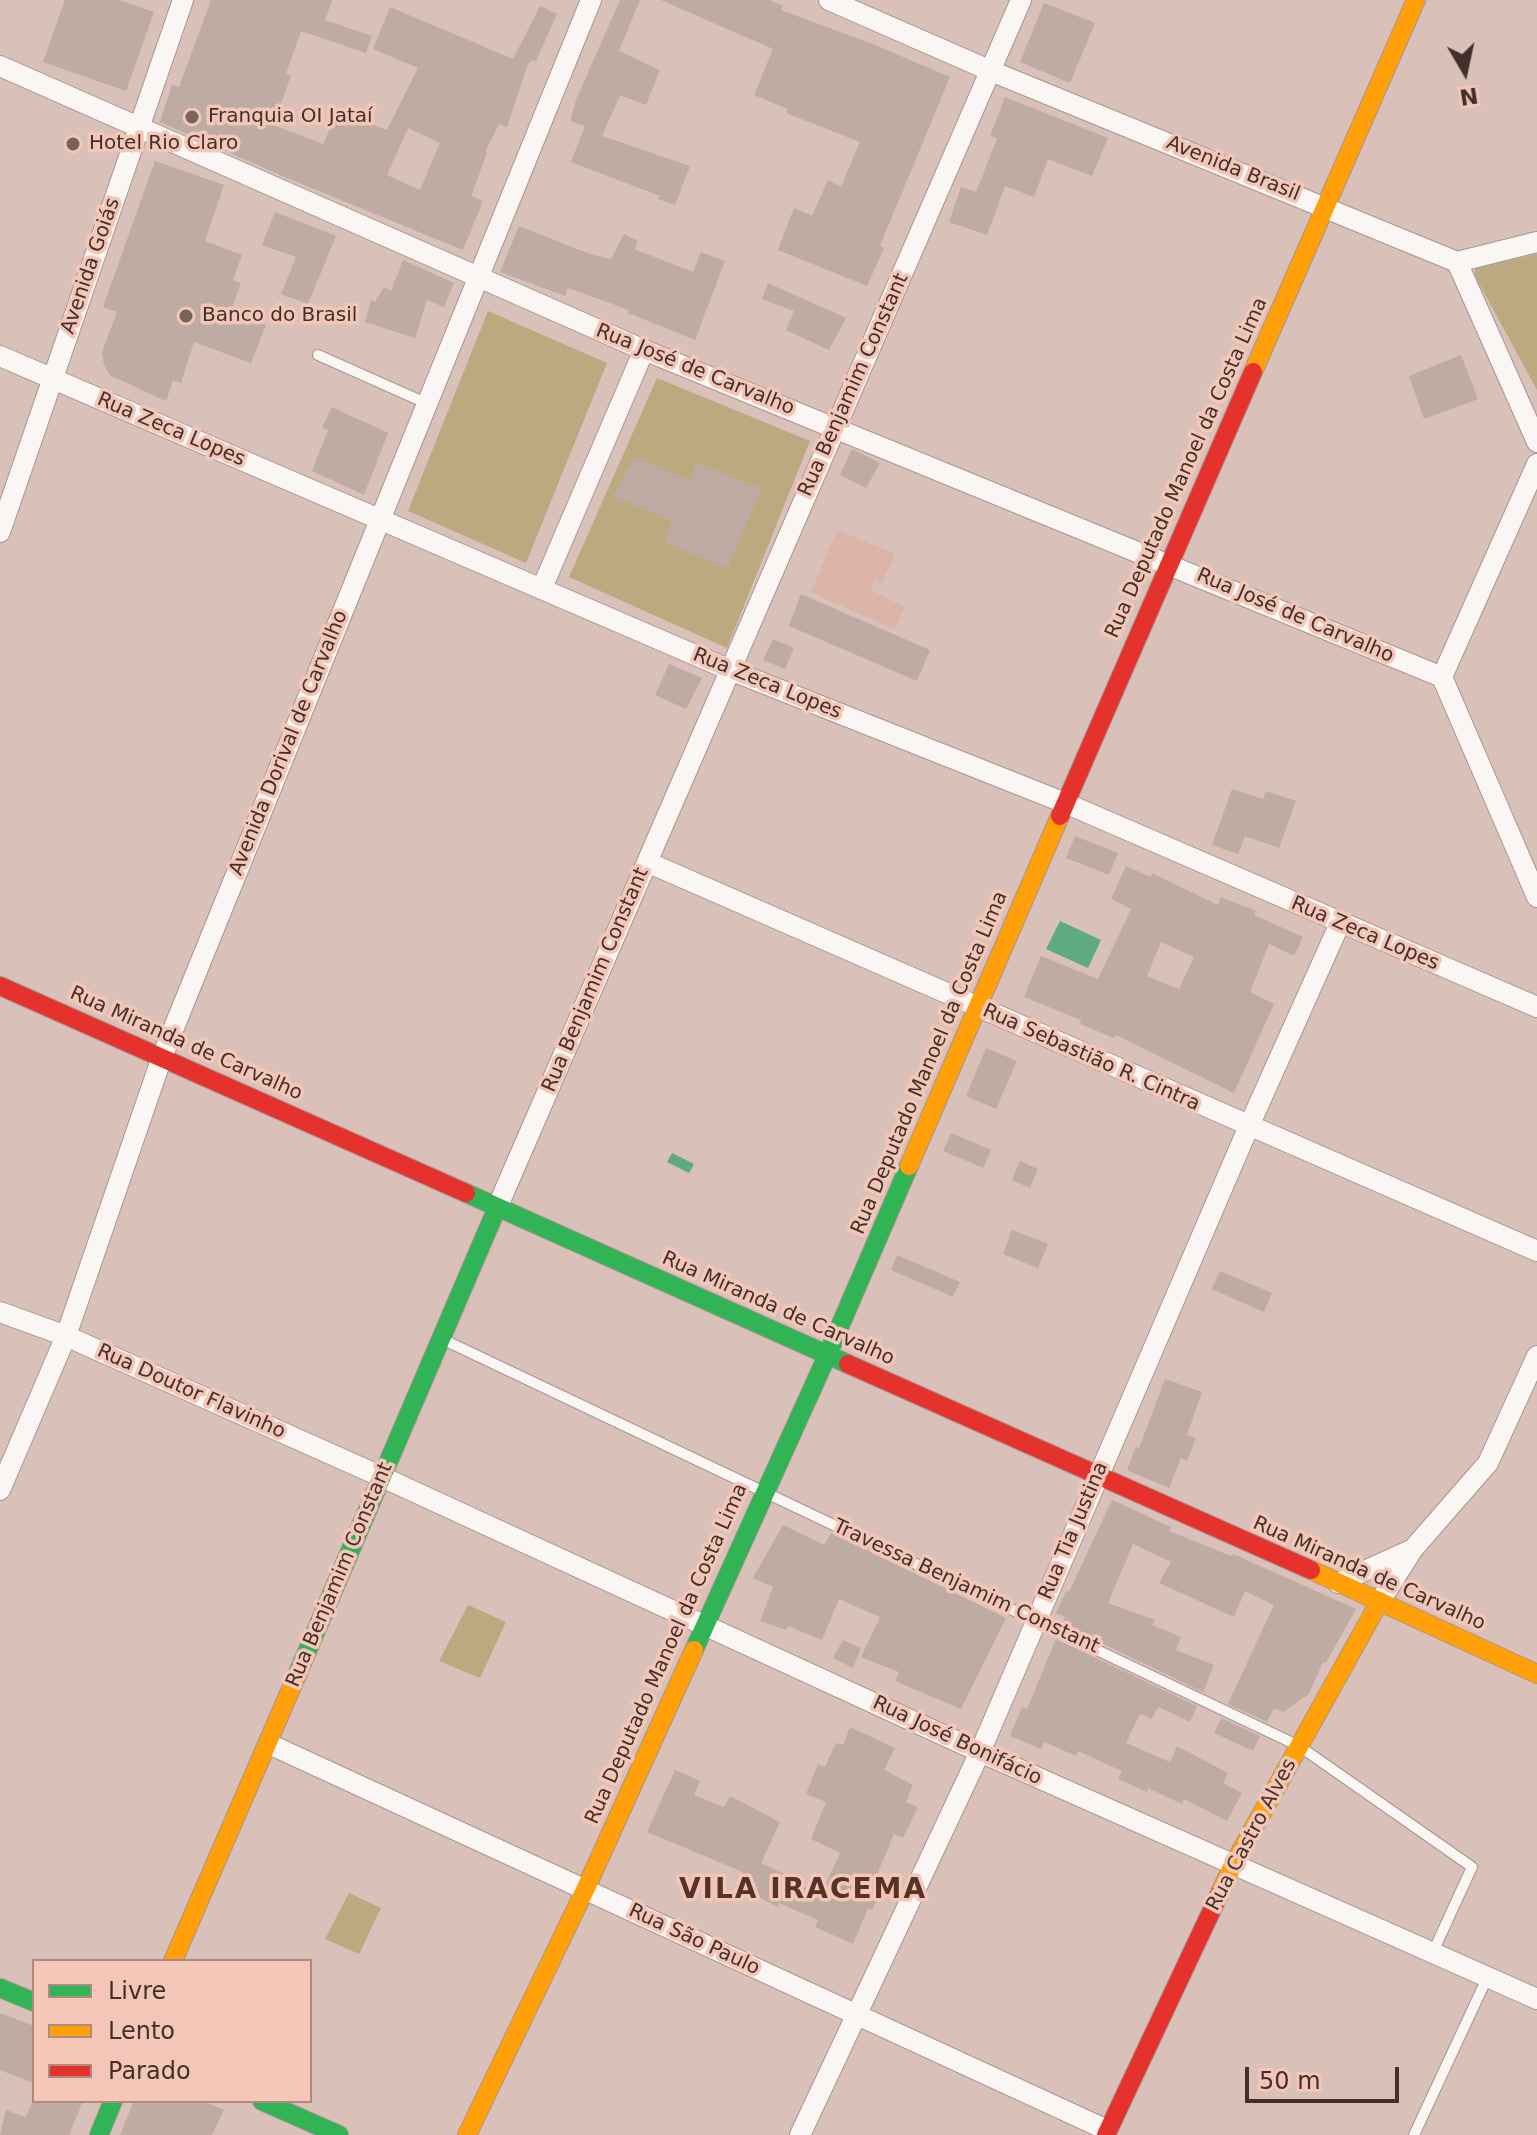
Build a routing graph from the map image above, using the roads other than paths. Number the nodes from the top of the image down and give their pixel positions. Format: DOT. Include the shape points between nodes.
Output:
graph roads {
  1 [pos="183,0"];
  2 [pos="591,0"];
  3 [pos="829,0"];
  4 [pos="1021,0"];
  5 [pos="1416,0"];
  6 [pos="0,66"];
  7 [pos="991,71"];
  8 [pos="138,129"];
  9 [pos="1325,207"];
  10 [pos="1537,242"];
  11 [pos="1457,262"];
  12 [pos="480,279"];
  13 [pos="644,350"];
  14 [pos="318,355"];
  15 [pos="0,356"];
  16 [pos="52,380"];
  17 [pos="428,404"];
  18 [pos="835,427"];
  19 [pos="1537,442"];
  20 [pos="1537,464"];
  21 [pos="380,519"];
  22 [pos="0,532"];
  23 [pos="1169,563"];
  24 [pos="542,588"];
  25 [pos="730,670"];
  26 [pos="1442,677"];
  27 [pos="1065,803"];
  28 [pos="647,862"];
  29 [pos="1537,897"];
  30 [pos="1340,923"];
  31 [pos="0,986"];
  32 [pos="1537,1007"];
  33 [pos="978,1008"];
  34 [pos="162,1057"];
  35 [pos="1249,1126"];
  36 [pos="497,1208"];
  37 [pos="1537,1251"];
  38 [pos="0,1312"];
  39 [pos="66,1336"];
  40 [pos="440,1338"];
  41 [pos="827,1356"];
  42 [pos="1537,1356"];
  43 [pos="380,1476"];
  44 [pos="1097,1476"];
  45 [pos="0,1490"];
  46 [pos="764,1492"];
  47 [pos="1413,1549"];
  48 [pos="1338,1583"];
  49 [pos="1380,1601"];
  50 [pos="1036,1620"];
  51 [pos="704,1623"];
  52 [pos="1537,1674"];
  53 [pos="269,1744"];
  54 [pos="1299,1746"];
  55 [pos="980,1752"];
  56 [pos="1233,1865"];
  57 [pos="585,1890"];
  58 [pos="1433,1952"];
  59 [pos="174,1959"];
  60 [pos="1488,1976"];
  61 [pos="0,1988"];
  62 [pos="1537,1999"];
  63 [pos="32,2001"];
  64 [pos="857,2017"];
  65 [pos="112,2103"];
  66 [pos="267,2103"];
  67 [pos="1111,2133"];
  68 [pos="99,2135"];
  69 [pos="339,2135"];
  70 [pos="467,2135"];
  71 [pos="800,2135"];
  72 [pos="1414,2135"];
  1 -- 8 [label="street, Avenida Goiás"];
  2 -- 12 [label="street, Avenida Dorival de Carvalho"];
  3 -- 7 [label="street, Avenida Brasil"];
  4 -- 7 [label="street, Rua Benjamim Constant"];
  5 -- 9 [label="street, Rua Deputado Manoel da Costa Lima"];
  6 -- 8 [label="street, Rua José de Carvalho"];
  7 -- 9 [label="street, Avenida Brasil"];
  7 -- 18 [label="street, Rua Benjamim Constant"];
  8 -- 12 [label="street, Rua José de Carvalho"];
  8 -- 16 [label="street, Avenida Goiás"];
  9 -- 11 [label="street, Avenida Brasil"];
  9 -- 23 [label="street, Rua Deputado Manoel da Costa Lima"];
  10 -- 11 [label="street"];
  11 -- 19 [label="street"];
  12 -- 13 [label="street, Rua José de Carvalho"];
  12 -- 17 [label="street, Avenida Dorival de Carvalho"];
  13 -- 18 [label="street, Rua José de Carvalho"];
  13 -- 24 [label="street"];
  14 -- 17 [label="lane"];
  15 -- 16 [label="street, Rua Zeca Lopes"];
  16 -- 21 [label="street, Rua Zeca Lopes"];
  16 -- 22 [label="street, Avenida Goiás"];
  17 -- 21 [label="street, Avenida Dorival de Carvalho"];
  18 -- 23 [label="street, Rua José de Carvalho"];
  18 -- 25 [label="street, Rua Benjamim Constant"];
  20 -- 26 [label="street"];
  21 -- 24 [label="street, Rua Zeca Lopes"];
  21 -- 34 [label="street, Avenida Dorival de Carvalho"];
  23 -- 26 [label="street, Rua José de Carvalho"];
  23 -- 27 [label="street, Rua Deputado Manoel da Costa Lima"];
  24 -- 25 [label="street, Rua Zeca Lopes"];
  25 -- 27 [label="street, Rua Zeca Lopes"];
  25 -- 28 [label="street, Rua Benjamim Constant"];
  26 -- 29 [label="street"];
  27 -- 30 [label="street, Rua Zeca Lopes"];
  27 -- 33 [label="street, Rua Deputado Manoel da Costa Lima"];
  28 -- 33 [label="street, Rua Sebastião R. Cintra"];
  28 -- 36 [label="street, Rua Benjamim Constant"];
  30 -- 32 [label="street, Rua Zeca Lopes"];
  30 -- 35 [label="street, Rua Tia Justina"];
  31 -- 34 [label="street, Rua Miranda de Carvalho"];
  33 -- 35 [label="street, Rua Sebastião R. Cintra"];
  33 -- 41 [label="street, Rua Deputado Manoel da Costa Lima"];
  34 -- 36 [label="street, Rua Miranda de Carvalho"];
  34 -- 39 [label="street, Avenida Dorival de Carvalho"];
  35 -- 37 [label="street, Rua Sebastião R. Cintra"];
  35 -- 44 [label="street, Rua Tia Justina"];
  36 -- 40 [label="street, Rua Benjamim Constant"];
  36 -- 41 [label="street, Rua Miranda de Carvalho"];
  38 -- 39 [label="street, Rua Doutor Flavinho"];
  39 -- 43 [label="street, Rua Doutor Flavinho"];
  39 -- 45 [label="street, Avenida Dorival de Carvalho"];
  40 -- 43 [label="street, Rua Benjamim Constant"];
  40 -- 46 [label="lane, Travessa Benjamim Constant"];
  41 -- 44 [label="street, Rua Miranda de Carvalho"];
  41 -- 46 [label="street, Rua Deputado Manoel da Costa Lima"];
  42 -- 47 [label="street, Rua Castro Alves" via="1488,1463"];
  43 -- 51 [label="street, Rua José Bonifácio"];
  43 -- 53 [label="street, Rua Benjamim Constant"];
  44 -- 48 [label="street, Rua Miranda de Carvalho"];
  44 -- 50 [label="street, Rua Tia Justina"];
  46 -- 50 [label="lane, Travessa Benjamim Constant"];
  46 -- 51 [label="street, Rua Deputado Manoel da Costa Lima"];
  47 -- 48 [label="street, Rua Castro Alves"];
  47 -- 49 [label="street, Rua Castro Alves"];
  48 -- 49 [label="street, Rua Miranda de Carvalho"];
  49 -- 52 [label="street, Rua Miranda de Carvalho"];
  49 -- 54 [label="street, Rua Castro Alves"];
  50 -- 54 [label="lane, Travessa Benjamim Constant"];
  50 -- 55 [label="street, Rua Tia Justina"];
  51 -- 55 [label="street, Rua José Bonifácio"];
  51 -- 57 [label="street, Rua Deputado Manoel da Costa Lima"];
  53 -- 57 [label="street, Rua São Paulo"];
  53 -- 59 [label="street, Rua Benjamim Constant"];
  54 -- 56 [label="street, Rua Castro Alves"];
  54 -- 58 [label="lane, Travessa Benjamim Constant" via="1472,1867"];
  55 -- 56 [label="street, Rua José Bonifácio"];
  55 -- 64 [label="street, Rua Tia Justina"];
  56 -- 58 [label="street, Rua José Bonifácio"];
  56 -- 67 [label="street, Rua Castro Alves"];
  57 -- 64 [label="street, Rua São Paulo"];
  57 -- 70 [label="street, Rua Deputado Manoel da Costa Lima"];
  58 -- 60 [label="street, Rua José Bonifácio"];
  60 -- 62 [label="street, Rua José Bonifácio"];
  60 -- 72 [label="lane"];
  61 -- 63 [label="street"];
  64 -- 67 [label="street, Rua São Paulo"];
  64 -- 71 [label="street, Rua Tia Justina"];
  65 -- 68 [label="street"];
  66 -- 69 [label="street"];
}
